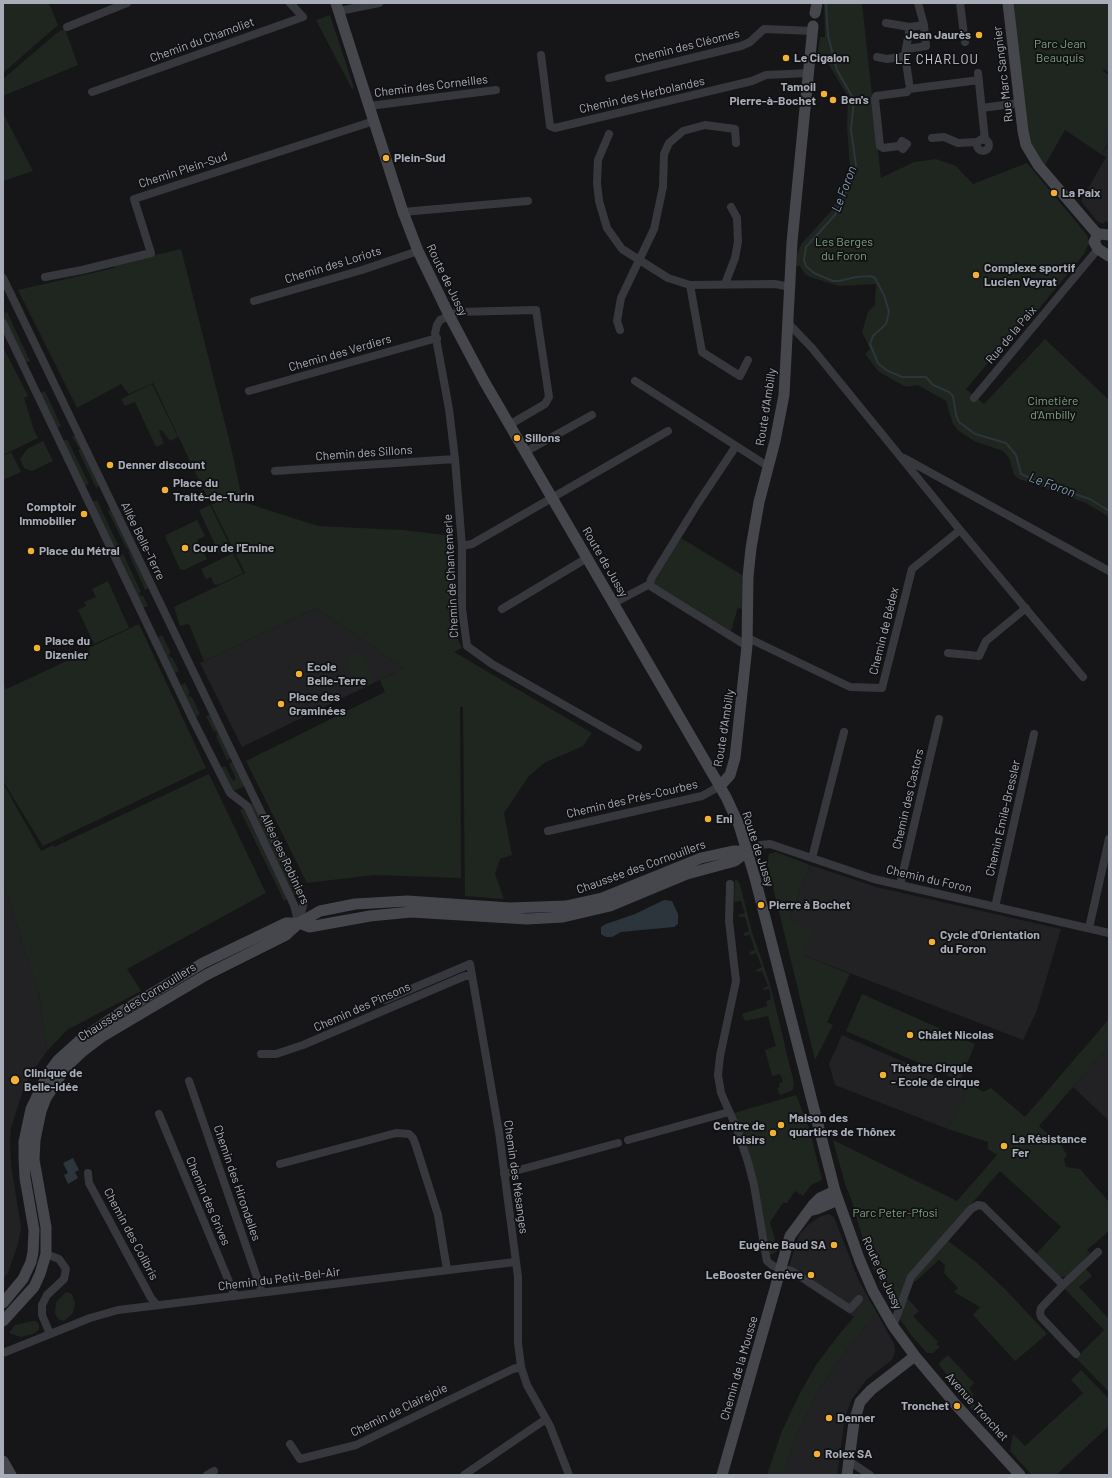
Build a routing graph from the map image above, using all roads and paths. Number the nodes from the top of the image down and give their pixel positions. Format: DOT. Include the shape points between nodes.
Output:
graph roads {
  1 [pos="127,3"];
  2 [pos="290,3"];
  3 [pos="379,3"];
  4 [pos="918,3"];
  5 [pos="960,3"];
  6 [pos="1008,3"];
  7 [pos="337,7"];
  8 [pos="886,22"];
  9 [pos="924,25"];
  10 [pos="67,27"];
  11 [pos="910,27"];
  12 [pos="813,28"];
  13 [pos="965,42"];
  14 [pos="906,52"];
  15 [pos="541,55"];
  16 [pos="877,57"];
  17 [pos="809,73"];
  18 [pos="609,78"];
  19 [pos="908,83"];
  20 [pos="496,90"];
  21 [pos="92,92"];
  22 [pos="1019,103"];
  23 [pos="369,106"];
  24 [pos="982,108"];
  25 [pos="374,121"];
  26 [pos="609,134"];
  27 [pos="932,138"];
  28 [pos="736,143"];
  29 [pos="899,146"];
  30 [pos="528,201"];
  31 [pos="731,207"];
  32 [pos="403,212"];
  33 [pos="1106,235"];
  34 [pos="418,251"];
  35 [pos="1104,251"];
  36 [pos="639,260"];
  37 [pos="45,276"];
  38 [pos="3,278"];
  39 [pos="725,284"];
  40 [pos="690,285"];
  41 [pos="790,287"];
  42 [pos="254,301"];
  43 [pos="449,315"];
  44 [pos="3,323"];
  45 [pos="789,324"];
  46 [pos="620,330"];
  47 [pos="437,338"];
  48 [pos="748,360"];
  49 [pos="635,382"];
  50 [pos="250,391"];
  51 [pos="974,398"];
  52 [pos="592,415"];
  53 [pos="509,425"];
  54 [pos="668,431"];
  55 [pos="736,446"];
  56 [pos="525,452"];
  57 [pos="900,456"];
  58 [pos="455,459"];
  59 [pos="769,467"];
  60 [pos="275,471"];
  61 [pos="552,498"];
  62 [pos="960,530"];
  63 [pos="462,546"];
  64 [pos="587,558"];
  65 [pos="1109,571"];
  66 [pos="650,584"];
  67 [pos="614,603"];
  68 [pos="1026,608"];
  69 [pos="502,609"];
  70 [pos="748,642"];
  71 [pos="948,654"];
  72 [pos="1083,677"];
  73 [pos="939,719"];
  74 [pos="844,732"];
  75 [pos="1034,734"];
  76 [pos="638,747"];
  77 [pos="720,786"];
  78 [pos="262,815"];
  79 [pos="548,832"];
  80 [pos="1109,839"];
  81 [pos="748,851"];
  82 [pos="812,858"];
  83 [pos="730,884"];
  84 [pos="900,885"];
  85 [pos="995,907"];
  86 [pos="299,923"];
  87 [pos="1089,928"];
  88 [pos="1109,932"];
  89 [pos="472,976"];
  90 [pos="385,1000"];
  91 [pos="261,1054"];
  92 [pos="189,1080"];
  93 [pos="729,1112"];
  94 [pos="159,1114"];
  95 [pos="628,1140"];
  96 [pos="618,1143"];
  97 [pos="280,1164"];
  98 [pos="88,1173"];
  99 [pos="504,1174"];
  100 [pos="837,1196"];
  101 [pos="33,1252"];
  102 [pos="1098,1252"];
  103 [pos="46,1254"];
  104 [pos="515,1262"];
  105 [pos="780,1268"];
  106 [pos="447,1270"];
  107 [pos="1063,1286"];
  108 [pos="262,1292"];
  109 [pos="235,1296"];
  110 [pos="859,1299"];
  111 [pos="3,1303"];
  112 [pos="157,1305"];
  113 [pos="3,1321"];
  114 [pos="893,1326"];
  115 [pos="50,1334"];
  116 [pos="3,1352"];
  117 [pos="1076,1354"];
  118 [pos="915,1356"];
  119 [pos="521,1367"];
  120 [pos="546,1419"];
  121 [pos="290,1444"];
  122 [pos="3,1461"];
  123 [pos="849,1461"];
  124 [pos="868,1473"];
  125 [pos="11,1475"];
  126 [pos="464,1475"];
  127 [pos="569,1475"];
  128 [pos="722,1475"];
  129 [pos="847,1475"];
  130 [pos="1020,1475"];
  1 -- 10 [label="street"];
  2 -- 21 [label="street, Chemin du Chamoliet" via="303,17"];
  3 -- 7 [label="street"];
  4 -- 9 [label="street"];
  5 -- 13 [label="street"];
  6 -- 22 [label="street, Rue Marc Sangnier"];
  7 -- 23 [label="street, Route de Jussy"];
  8 -- 11 [label="street"];
  9 -- 11 [label="street"];
  9 -- 14 [label="street" via="926,46"];
  11 -- 14 [label="street"];
  12 -- 17 [label="street, Route d'Ambilly"];
  12 -- 18 [label="street, Chemin des Cléomes" via="764,29 742,46"];
  14 -- 16 [label="street" via="888,59"];
  14 -- 19 [label="street"];
  15 -- 17 [label="street, Chemin des Herbolandes" via="550,126 555,128 752,81 766,75"];
  17 -- 41 [label="street, Route d'Ambilly"];
  20 -- 23 [label="street, Chemin des Corneilles"];
  22 -- 24 [label="street"];
  22 -- 33 [label="street, Rue Marc Sangnier" via="1023,136 1029,153"];
  23 -- 25 [label="street, Route de Jussy"];
  24 -- 27 [label="street" via="981,141 958,143 944,137"];
  24 -- 29 [label="street" via="979,76 876,96 880,146"];
  25 -- 32 [label="street, Route de Jussy"];
  25 -- 37 [label="street, Chemin Plein-Sud" via="134,199 151,253"];
  26 -- 36 [label="street" via="597,169 602,211 614,240 622,249"];
  28 -- 36 [label="street" via="735,129 713,125 690,128 673,138 664,154 663,187 654,229"];
  30 -- 32 [label="street"];
  31 -- 39 [label="street" via="737,218 738,242"];
  32 -- 34 [label="street, Route de Jussy"];
  33 -- 35 [label="street" via="1094,242"];
  34 -- 42 [label="street, Chemin des Loriots"];
  34 -- 43 [label="street, Route de Jussy"];
  35 -- 51 [label="street, Rue de la Paix"];
  36 -- 40 [label="street" via="668,278"];
  36 -- 46 [label="street" via="621,298 617,321"];
  38 -- 78 [label="street, Allée Belle-Terre"];
  39 -- 40 [label="street"];
  39 -- 41 [label="street" via="775,284"];
  40 -- 48 [label="street" via="702,352 740,376"];
  41 -- 45 [label="street, Route d'Ambilly"];
  43 -- 47 [label="street, Chemin de Chantemerle" via="437,325"];
  43 -- 53 [label="street, Route de Jussy"];
  43 -- 53 [label="street" via="458,312 536,310 549,397 546,404"];
  44 -- 86 [label="street, Allée des Robiniers" via="230,793 247,806 294,905"];
  45 -- 57 [label="street" via="812,348"];
  45 -- 59 [label="street, Route d'Ambilly" via="784,395"];
  47 -- 50 [label="street, Chemin des Verdiers"];
  47 -- 58 [label="street, Chemin de Chantemerle"];
  49 -- 55 [label="street"];
  52 -- 56 [label="street"];
  53 -- 56 [label="street, Route de Jussy"];
  54 -- 61 [label="street"];
  55 -- 59 [label="street"];
  55 -- 66 [label="street"];
  56 -- 61 [label="street, Route de Jussy"];
  57 -- 62 [label="street"];
  57 -- 65 [label="street"];
  58 -- 60 [label="street, Chemin des Sillons"];
  58 -- 63 [label="street, Chemin de Chantemerle"];
  59 -- 70 [label="street, Route d'Ambilly" via="750,548"];
  61 -- 63 [label="street" via="470,545"];
  61 -- 64 [label="street, Route de Jussy"];
  62 -- 68 [label="street"];
  62 -- 70 [label="street, Chemin de Bédex" via="912,569 882,688 850,687"];
  63 -- 76 [label="street, Chemin de Chantemerle" via="462,609 467,646 492,664"];
  64 -- 67 [label="street, Route de Jussy"];
  64 -- 69 [label="street"];
  66 -- 67 [label="street"];
  66 -- 70 [label="street" via="670,599"];
  67 -- 77 [label="street, Route de Jussy"];
  68 -- 71 [label="street" via="986,641 979,656"];
  68 -- 72 [label="street"];
  70 -- 77 [label="street, Route d'Ambilly" via="735,758 730,775"];
  73 -- 84 [label="street, Chemin des Castors"];
  74 -- 82 [label="street"];
  75 -- 85 [label="street, Chemin Emile-Bressler"];
  77 -- 79 [label="street, Chemin des Prés-Courbes" via="702,796"];
  77 -- 81 [label="street, Route de Jussy" via="739,824"];
  78 -- 86 [label="street, Allée des Robiniers" via="304,901"];
  80 -- 87 [label="street"];
  81 -- 82 [label="street, Chemin du Foron" via="760,844 770,844"];
  81 -- 86 [label="street, Chaussée des Cornouillers" via="733,851 701,858 602,898 566,906 532,908 407,901 377,902 320,911"];
  81 -- 100 [label="street, Route de Jussy"];
  82 -- 84 [label="street, Chemin du Foron"];
  83 -- 93 [label="street" via="729,921 736,981 718,1075 721,1093"];
  84 -- 85 [label="street, Chemin du Foron"];
  85 -- 87 [label="street, Chemin du Foron"];
  86 -- 101 [label="street, Chaussée des Cornouillers" via="286,923 203,963 93,1030 58,1060 46,1075 36,1096 24,1142 25,1178 34,1230"];
  86 -- 103 [label="street, Chaussée des Cornouillers" via="286,935 226,964 139,1014 82,1052 66,1067 46,1098 35,1140 34,1160 46,1227"];
  87 -- 88 [label="street, Chemin du Foron"];
  89 -- 90 [label="street" via="470,964"];
  89 -- 91 [label="street, Chemin des Pinsons" via="465,976 303,1045 276,1054"];
  89 -- 99 [label="street, Chemin des Mésanges"];
  92 -- 108 [label="street, Chemin des Hirondelles"];
  93 -- 95 [label="street"];
  93 -- 105 [label="street" via="740,1136 750,1170 767,1261"];
  94 -- 109 [label="street, Chemin des Grives"];
  96 -- 99 [label="street"];
  97 -- 106 [label="street" via="396,1133 409,1134 416,1146 438,1215"];
  98 -- 112 [label="street, Chemin des Colibris" via="89,1183"];
  99 -- 104 [label="street, Chemin des Mésanges"];
  100 -- 105 [label="street, Chemin de la Mousse" via="820,1198 800,1221 790,1236"];
  100 -- 114 [label="street, Route de Jussy" via="866,1273"];
  101 -- 103 [label="street"];
  101 -- 111 [label="street, Chaussée des Cornouillers" via="23,1279"];
  102 -- 107 [label="street"];
  103 -- 113 [label="street, Chaussée des Cornouillers" via="34,1287"];
  103 -- 115 [label="street" via="59,1259 66,1269 64,1279 47,1295 42,1305 42,1315"];
  104 -- 106 [label="street, Chemin du Petit-Bel-Air"];
  104 -- 119 [label="street, Chemin des Mésanges" via="519,1291 518,1343"];
  105 -- 110 [label="street" via="792,1271 850,1308"];
  105 -- 128 [label="street, Chemin de la Mousse"];
  106 -- 108 [label="street, Chemin du Petit-Bel-Air"];
  107 -- 114 [label="street" via="982,1206 978,1205 971,1208 911,1277"];
  107 -- 117 [label="street" via="1041,1308 1040,1313"];
  108 -- 109 [label="street, Chemin du Petit-Bel-Air"];
  109 -- 112 [label="street, Chemin du Petit-Bel-Air"];
  112 -- 115 [label="street, Chemin du Petit-Bel-Air" via="107,1313"];
  114 -- 118 [label="street, Route de Jussy"];
  115 -- 116 [label="street, Chemin du Petit-Bel-Air"];
  118 -- 123 [label="street" via="871,1390 860,1402 854,1422"];
  118 -- 130 [label="street, Avenue Tronchet"];
  119 -- 120 [label="street, Chemin des Mésanges" via="527,1385"];
  119 -- 121 [label="street, Chemin de Clairejoie" via="356,1446 300,1459"];
  120 -- 126 [label="street"];
  120 -- 127 [label="street, Chemin des Mésanges"];
  122 -- 125 [label="street"];
  123 -- 124 [label="street"];
  123 -- 129 [label="street"];
}
